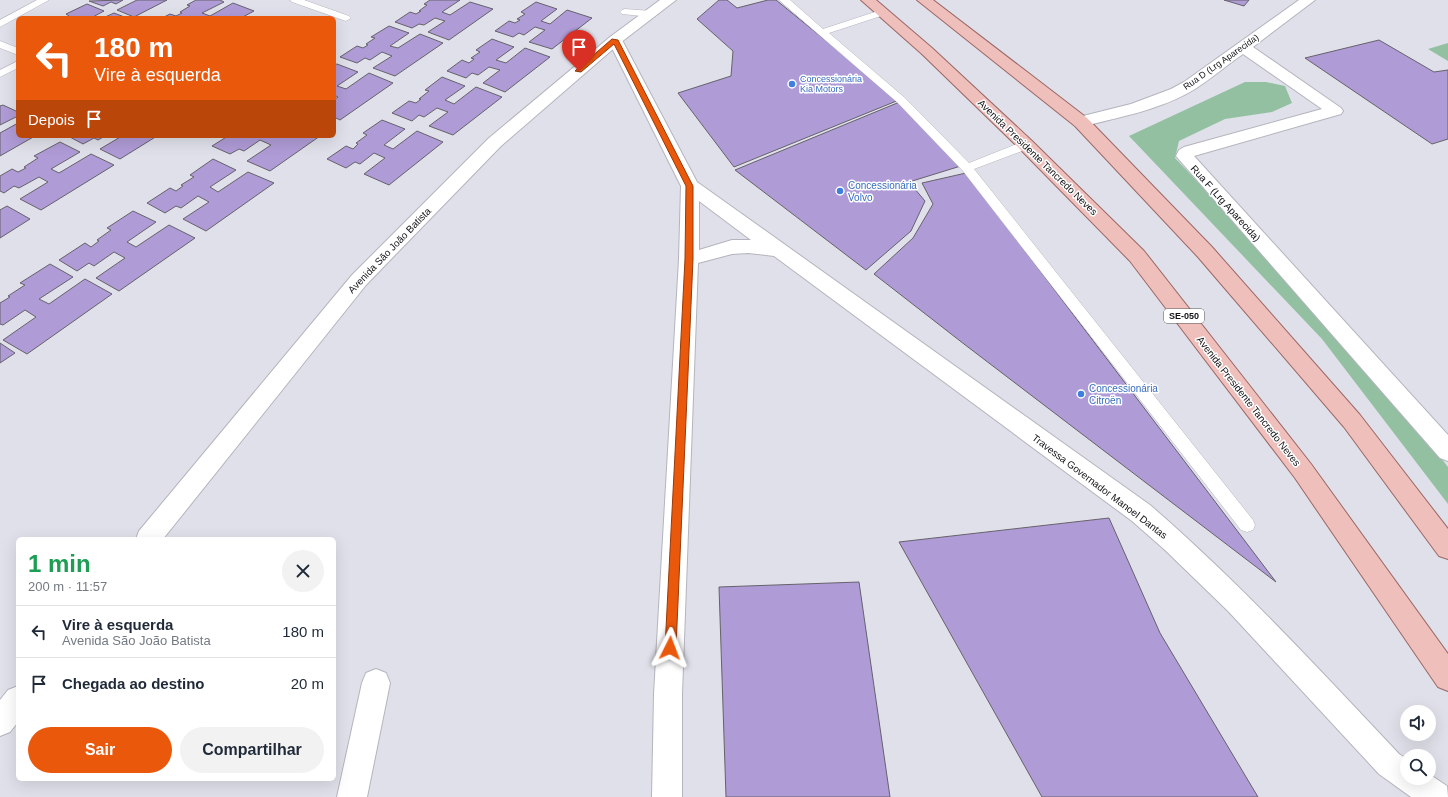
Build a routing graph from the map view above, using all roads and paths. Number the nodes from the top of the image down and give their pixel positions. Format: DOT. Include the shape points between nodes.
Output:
graph roads {
  1 [pos="44,0"];
  2 [pos="295,0"];
  3 [pos="669,0"];
  4 [pos="784,0"];
  5 [pos="868,0"];
  6 [pos="924,0"];
  7 [pos="1301,1"];
  8 [pos="625,12"];
  9 [pos="884,12"];
  10 [pos="651,14"];
  11 [pos="346,18"];
  12 [pos="0,24"];
  13 [pos="823,32"];
  14 [pos="615,40"];
  15 [pos="0,44"];
  16 [pos="1243,47"];
  17 [pos="16,51"];
  18 [pos="16,65"];
  19 [pos="0,74"];
  20 [pos="1081,122"];
  21 [pos="1026,145"];
  22 [pos="967,168"];
  23 [pos="690,186"];
  24 [pos="777,250"];
  25 [pos="689,259"];
  26 [pos="1448,451"];
  27 [pos="1247,525"];
  28 [pos="150,537"];
  29 [pos="1448,548"];
  30 [pos="1448,677"];
  31 [pos="376,683"];
  32 [pos="16,702"];
  33 [pos="0,722"];
  34 [pos="1400,772"];
  35 [pos="1419,785"];
  36 [pos="352,797"];
  37 [pos="667,797"];
  38 [pos="1436,797"];
  1 -- 12 [label="lane"];
  2 -- 11 [label="lane"];
  3 -- 10 [label="street, Avenida São João Batista"];
  4 -- 13 [label="lane"];
  5 -- 9 [label="main road, Avenida Presidente Tancredo Neves / SE-050"];
  6 -- 20 [label="main road"];
  7 -- 16 [label="street, Rua D (Lrg Aparecida)"];
  8 -- 10 [label="lane"];
  9 -- 13 [label="lane"];
  9 -- 21 [label="main road, Avenida Presidente Tancredo Neves / SE-050"];
  10 -- 14 [label="street, Avenida São João Batista"];
  13 -- 22 [label="lane" via="901,100"];
  14 -- 23 [label="street"];
  14 -- 28 [label="street, Avenida São João Batista" via="495,142 359,280"];
  15 -- 17 [label="lane"];
  16 -- 20 [label="street, Rua D (Lrg Aparecida)" via="1176,93 1158,101"];
  16 -- 26 [label="street, Rua F (Lrg Aparecida)" via="1335,111 1190,151 1184,154 1185,156"];
  18 -- 19 [label="lane"];
  20 -- 29 [label="main road" via="1205,252 1352,422"];
  21 -- 22 [label="lane"];
  21 -- 30 [label="main road, Avenida Presidente Tancredo Neves / SE-050" via="1137,256 1303,471"];
  22 -- 27 [label="lane"];
  23 -- 24 [label="street, Travessa Governador Manoel Dantas"];
  23 -- 25 [label="street"];
  24 -- 25 [label="street, Travessa Governador Manoel Dantas" via="748,246 732,247"];
  24 -- 34 [label="street, Travessa Governador Manoel Dantas" via="1140,513 1177,543 1211,575 1389,764"];
  25 -- 37 [label="street" via="668,694"];
  31 -- 36 [label="street"];
  32 -- 33 [label="street"];
  35 -- 38 [label="street, Travessa Governador Manoel Dantas"];
}
